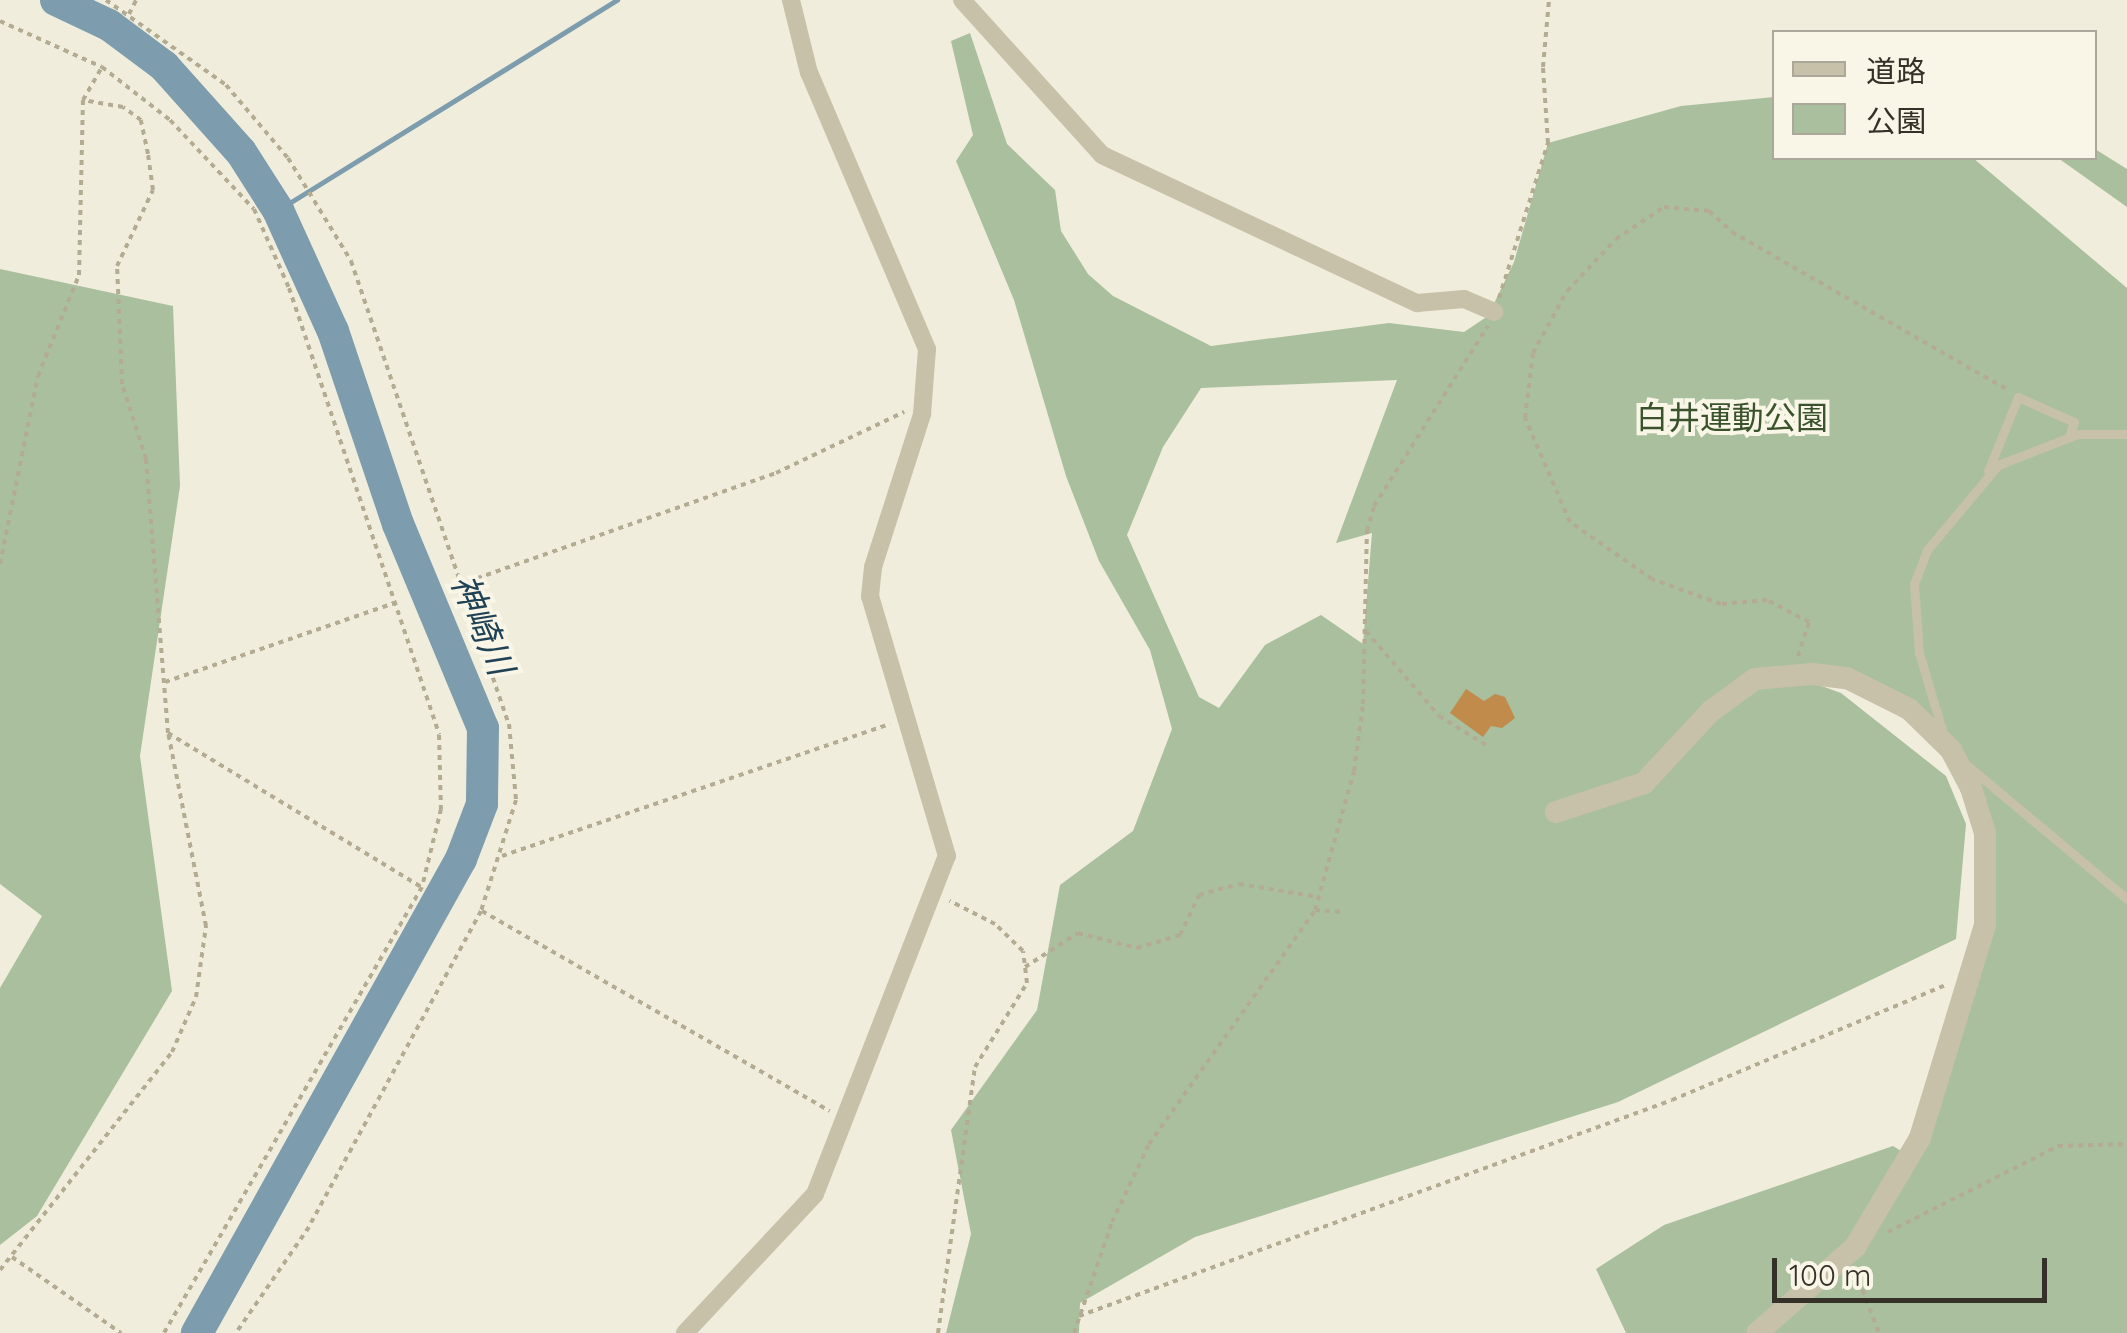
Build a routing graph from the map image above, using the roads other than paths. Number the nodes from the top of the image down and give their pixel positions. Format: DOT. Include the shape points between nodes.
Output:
graph roads {
  1 [pos="791,0"];
  2 [pos="962,0"];
  3 [pos="1494,312"];
  4 [pos="2127,434"];
  5 [pos="2068,437"];
  6 [pos="1985,478"];
  7 [pos="1951,750"];
  8 [pos="1556,812"];
  9 [pos="2127,899"];
  10 [pos="685,1333"];
  11 [pos="1757,1333"];
  1 -- 10 [label="street" via="809,72 927,349 922,414 872,567 870,596 946,856 848,1122 806,1206"];
  2 -- 3 [label="street" via="1102,154 1417,303 1464,299"];
  4 -- 5 [label="lane"];
  5 -- 6 [label="lane" via="1998,465"];
  5 -- 6 [label="lane" via="2074,422 2018,396"];
  6 -- 7 [label="lane" via="1927,550 1914,584 1918,653"];
  7 -- 8 [label="street" via="1909,710 1847,678 1755,680 1711,711 1644,784"];
  7 -- 9 [label="lane"];
  7 -- 11 [label="street" via="1985,834 1985,925 1914,1152 1848,1254"];
}
